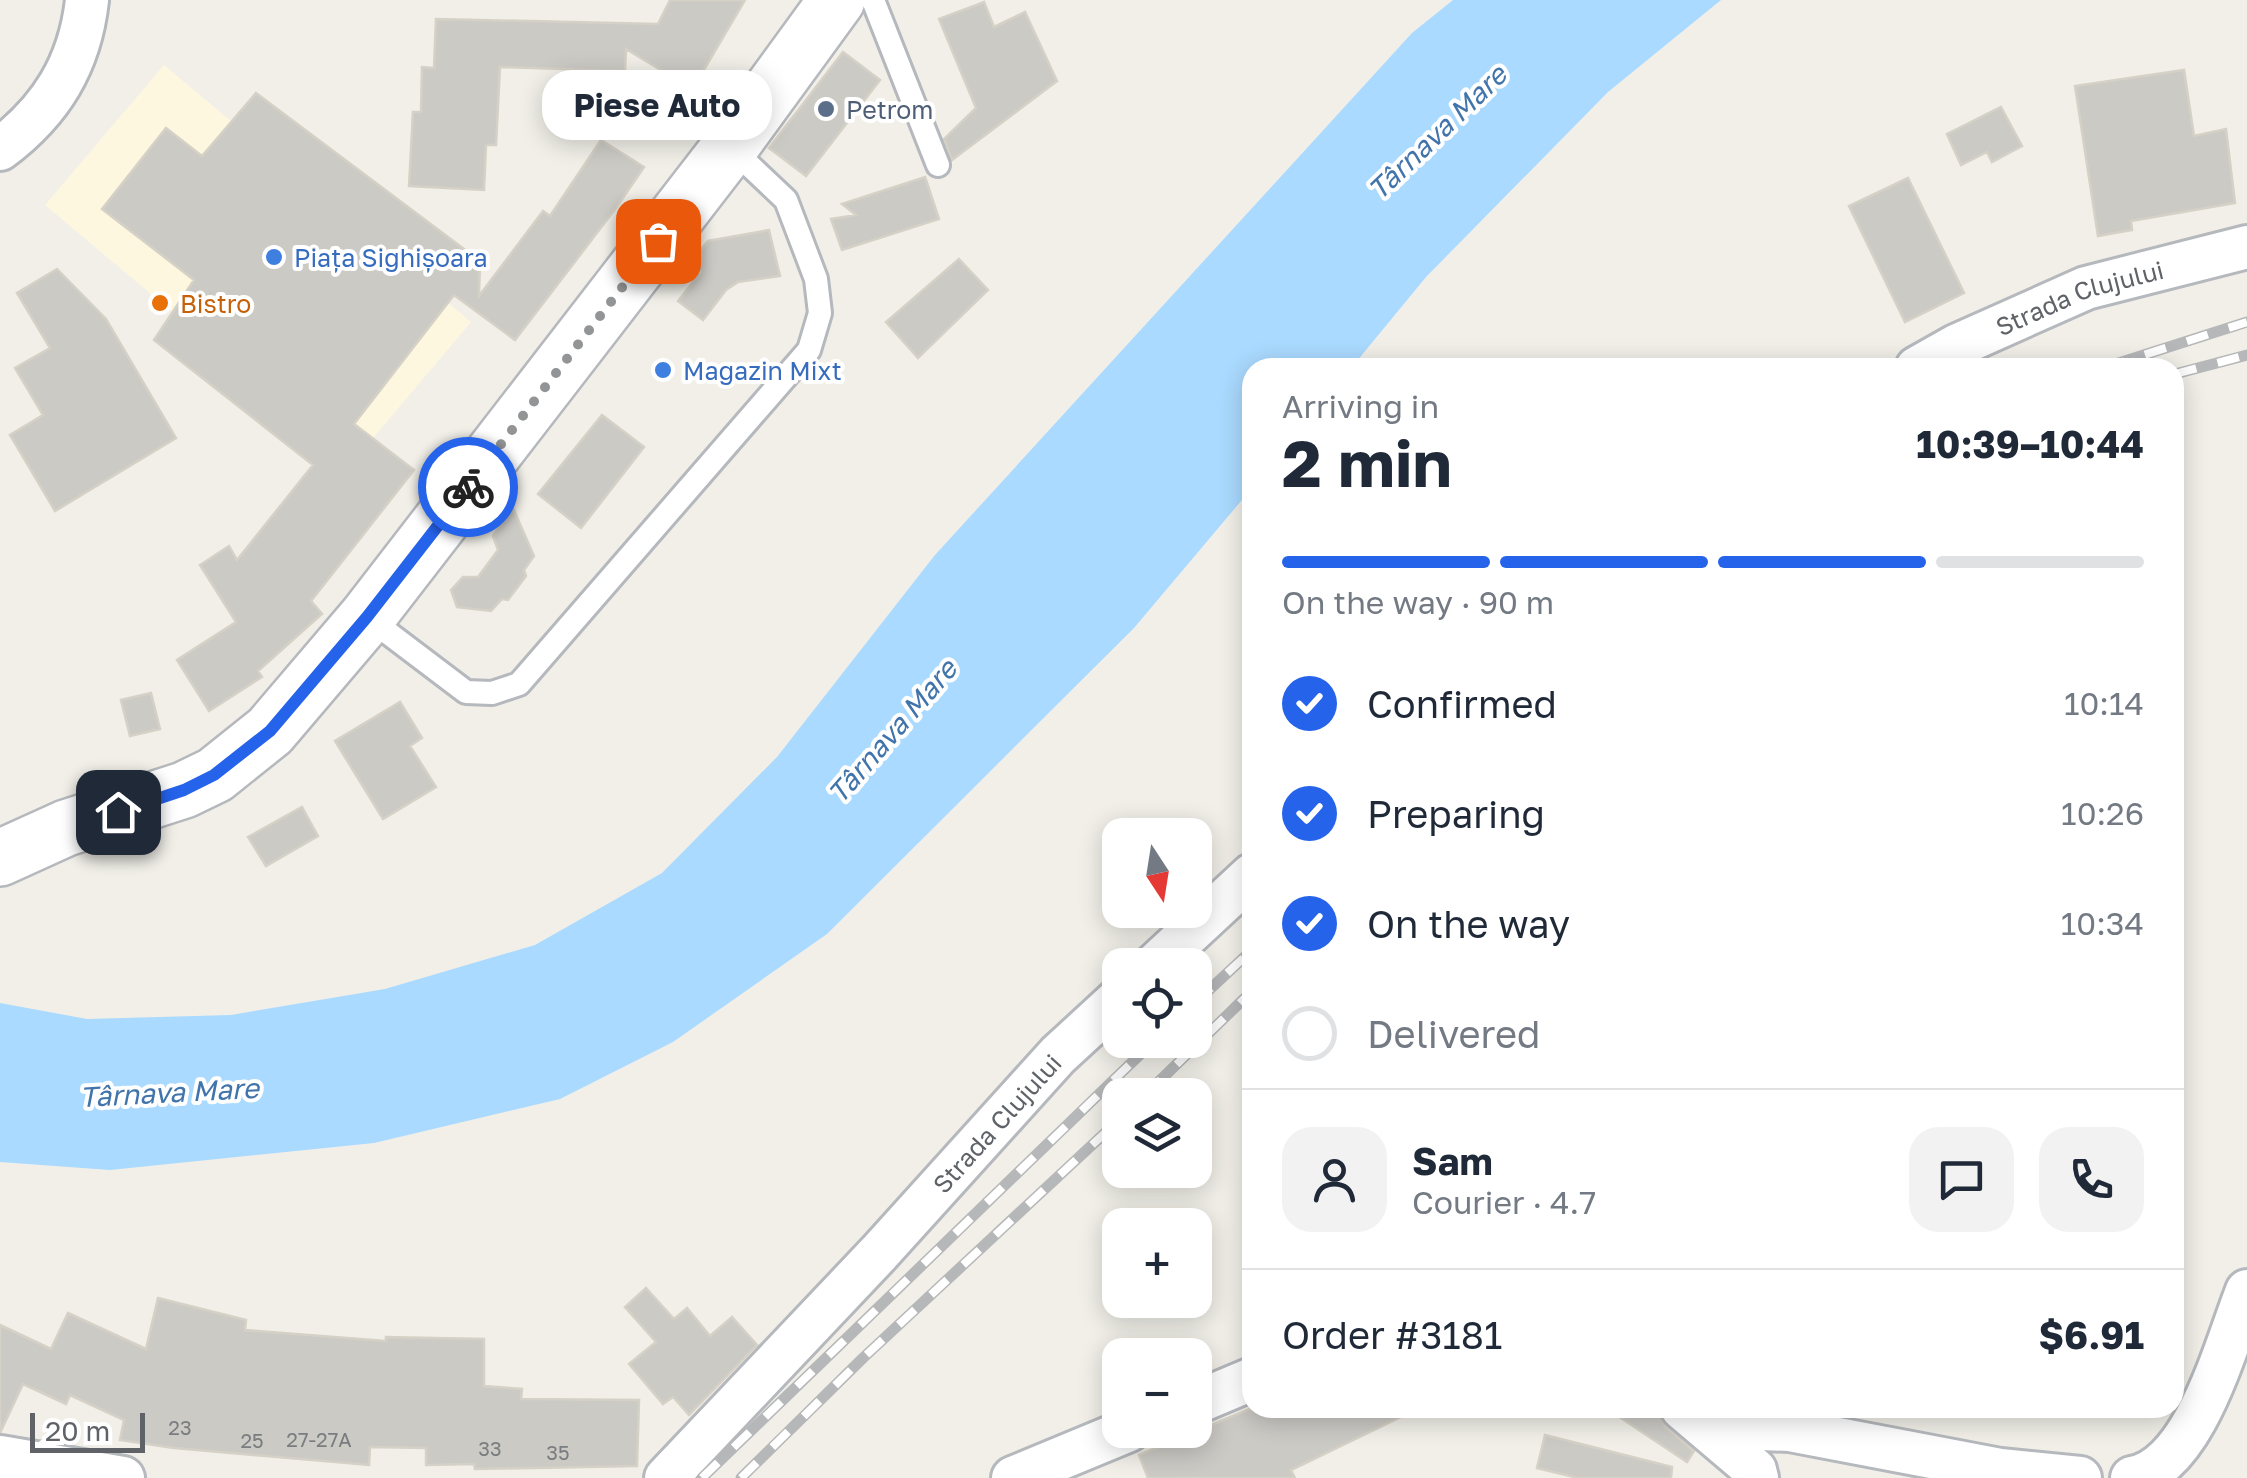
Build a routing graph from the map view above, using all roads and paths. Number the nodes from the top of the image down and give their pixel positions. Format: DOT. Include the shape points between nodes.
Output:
graph roads {
  1 [pos="86,0"];
  2 [pos="836,0"];
  3 [pos="872,0"];
  4 [pos="730,147"];
  5 [pos="0,150"];
  6 [pos="938,164"];
  7 [pos="2247,247"];
  8 [pos="1935,358"];
  9 [pos="367,617"];
  10 [pos="8,842"];
  11 [pos="1242,883"];
  12 [pos="1173,948"];
  13 [pos="1102,1015"];
  14 [pos="2247,1291"];
  15 [pos="1242,1383"];
  16 [pos="1212,1396"];
  17 [pos="1696,1418"];
  18 [pos="1702,1418"];
  19 [pos="1102,1441"];
  20 [pos="0,1456"];
  21 [pos="1966,1469"];
  22 [pos="123,1478"];
  23 [pos="666,1478"];
  24 [pos="1013,1478"];
  25 [pos="1758,1478"];
  26 [pos="2080,1478"];
  27 [pos="2132,1478"];
  1 -- 5 [label="street" via="66,77 42,112"];
  2 -- 4 [label="street"];
  3 -- 6 [label="lane"];
  4 -- 9 [label="street"];
  4 -- 9 [label="lane" via="786,200 816,279 820,313 809,350 519,684 466,692"];
  7 -- 8 [label="street, Strada Clujului" via="2086,288"];
  9 -- 10 [label="street" via="270,731 214,775 145,804"];
  11 -- 12 [label="street"];
  13 -- 23 [label="street, Strada Clujului"];
  14 -- 27 [label="street" via="2194,1424 2166,1462"];
  15 -- 16 [label="street"];
  17 -- 25 [label="street"];
  18 -- 21 [label="street"];
  19 -- 24 [label="street"];
  20 -- 22 [label="street"];
  21 -- 26 [label="street"];
}
